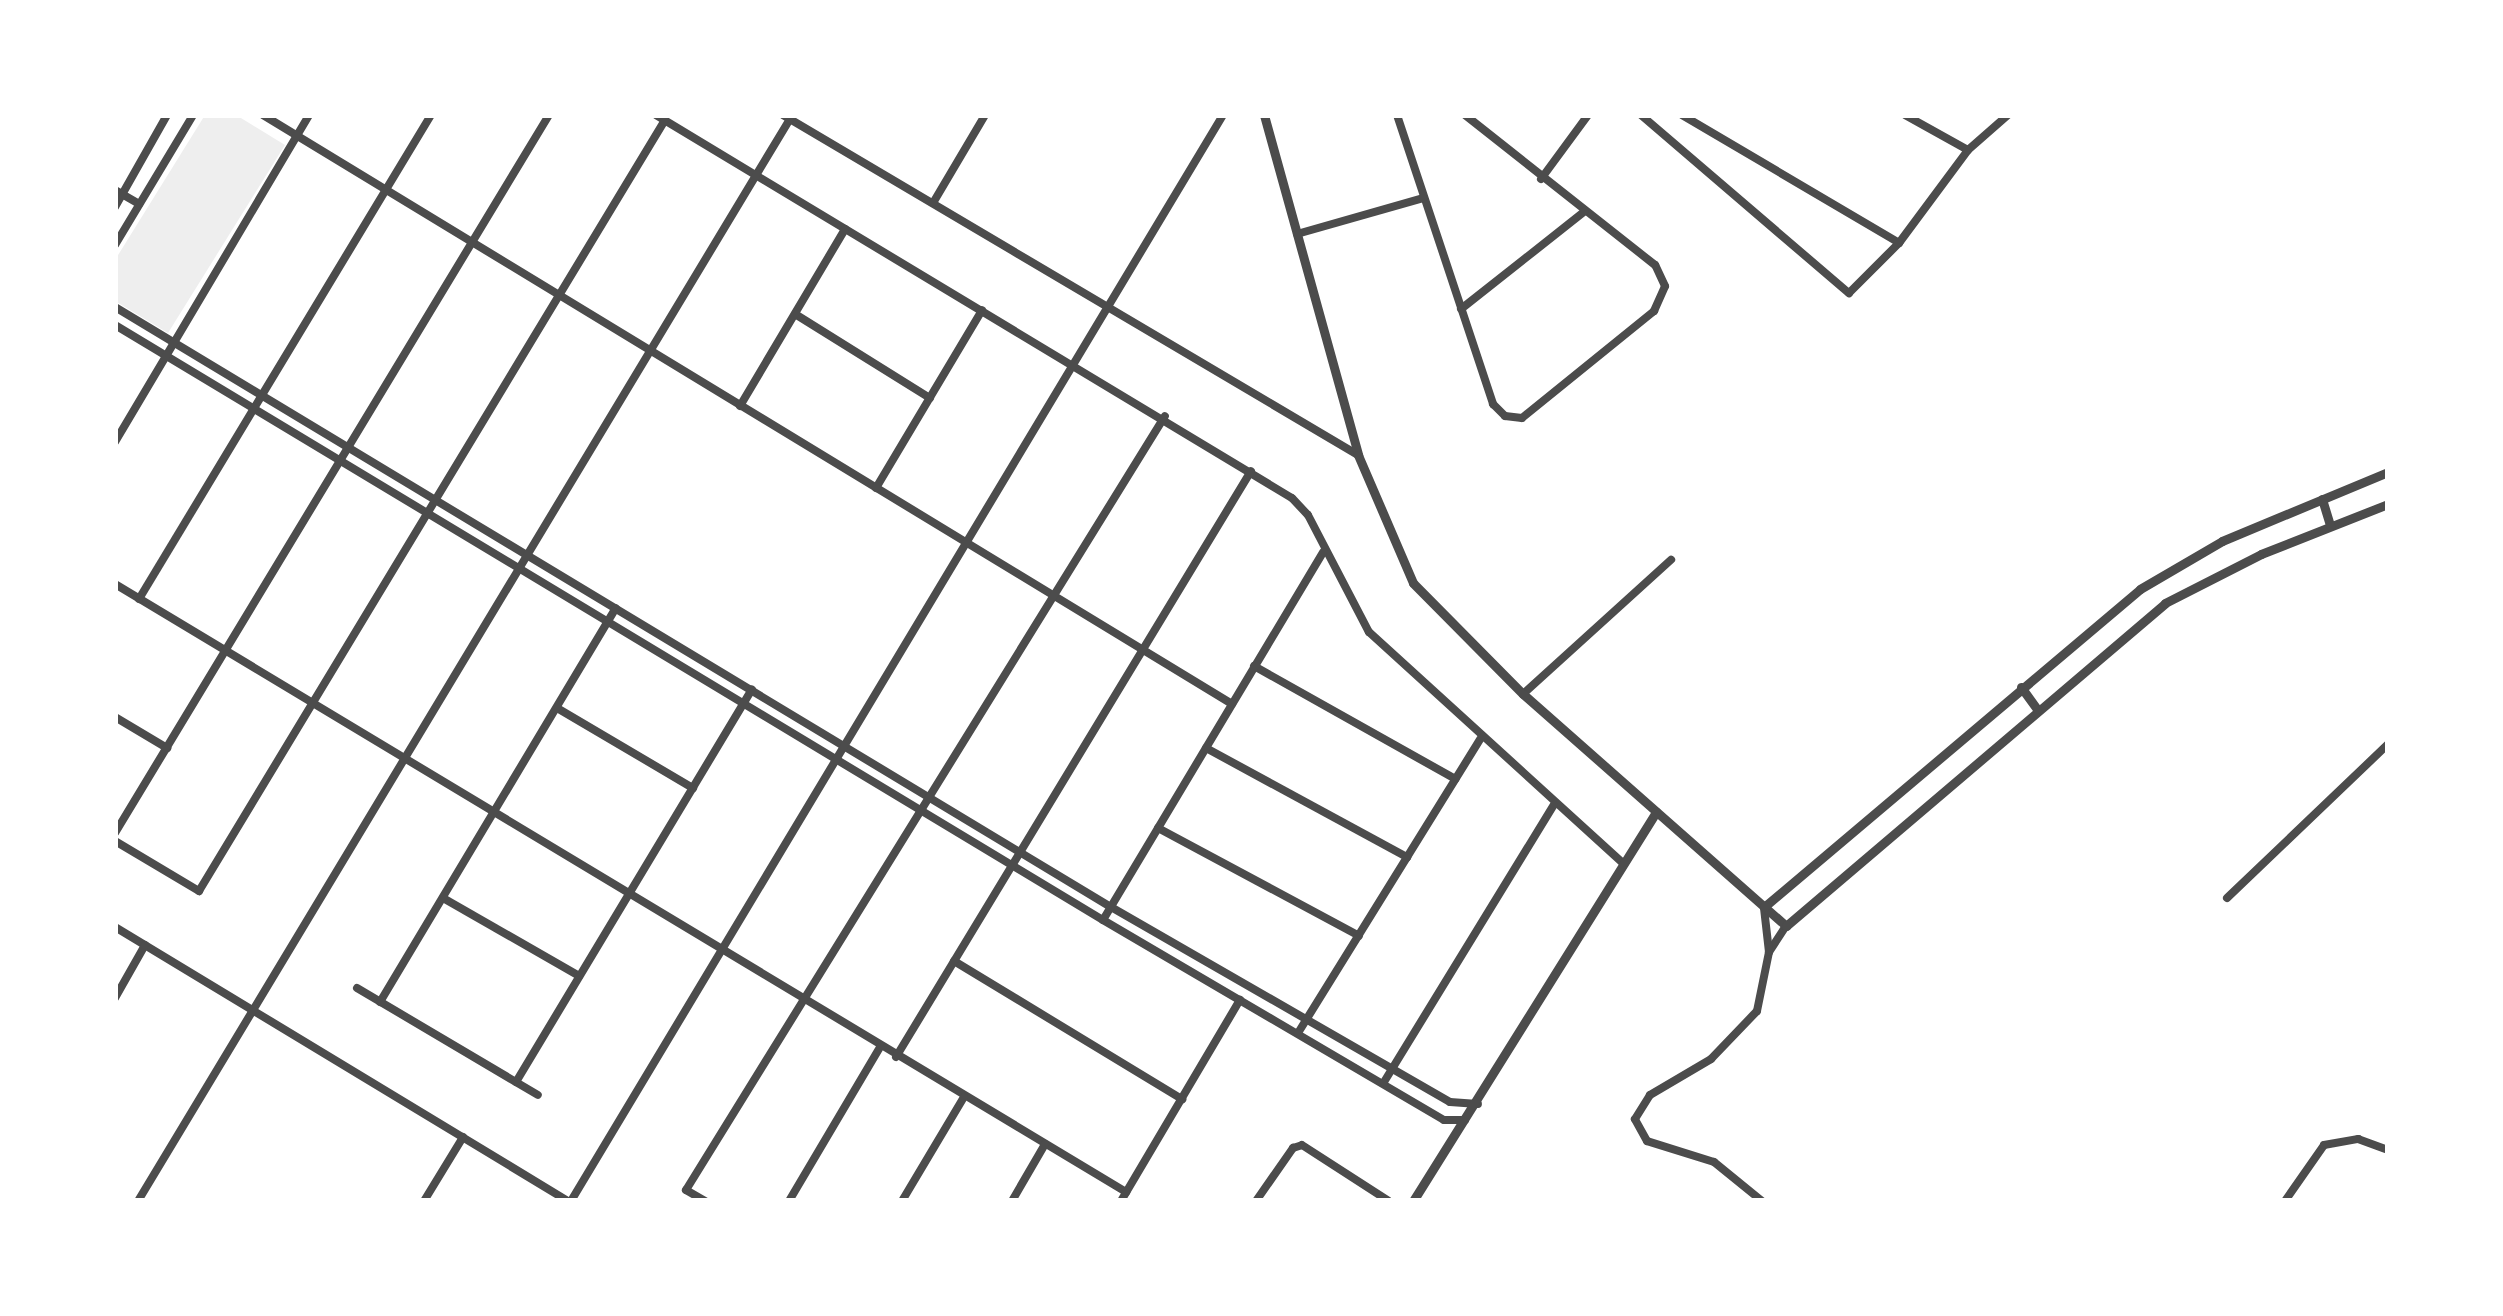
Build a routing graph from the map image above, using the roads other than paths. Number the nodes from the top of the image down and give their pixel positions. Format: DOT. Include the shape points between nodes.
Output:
graph roads {
  1 [pos="167,115"];
  2 [pos="193,115"];
  3 [pos="263,115"];
  4 [pos="310,115"];
  5 [pos="430,115"];
  6 [pos="549,115"];
  7 [pos="985,115"];
  8 [pos="1223,115"];
  9 [pos="1264,115"];
  10 [pos="1397,115"];
  11 [pos="1464,115"];
  12 [pos="1588,115"];
  13 [pos="1641,115"];
  14 [pos="1682,115"];
  15 [pos="1905,115"];
  16 [pos="2008,115"];
  17 [pos="786,117"];
  18 [pos="661,118"];
  19 [pos="298,134"];
  20 [pos="1968,150"];
  21 [pos="756,174"];
  22 [pos="1541,179"];
  23 [pos="386,188"];
  24 [pos="119,192"];
  25 [pos="1423,198"];
  26 [pos="933,203"];
  27 [pos="138,204"];
  28 [pos="115,207"];
  29 [pos="1584,212"];
  30 [pos="846,229"];
  31 [pos="1297,234"];
  32 [pos="472,243"];
  33 [pos="1899,243"];
  34 [pos="115,245"];
  35 [pos="559,296"];
  36 [pos="115,307"];
  37 [pos="1107,307"];
  38 [pos="1460,309"];
  39 [pos="982,310"];
  40 [pos="796,314"];
  41 [pos="115,325"];
  42 [pos="174,342"];
  43 [pos="649,352"];
  44 [pos="166,357"];
  45 [pos="1074,364"];
  46 [pos="263,393"];
  47 [pos="930,398"];
  48 [pos="740,406"];
  49 [pos="254,409"];
  50 [pos="1165,416"];
  51 [pos="115,442"];
  52 [pos="350,445"];
  53 [pos="1358,455"];
  54 [pos="341,459"];
  55 [pos="1251,471"];
  56 [pos="2388,472"];
  57 [pos="876,488"];
  58 [pos="436,499"];
  59 [pos="2322,499"];
  60 [pos="2388,504"];
  61 [pos="427,514"];
  62 [pos="2330,526"];
  63 [pos="967,542"];
  64 [pos="1323,552"];
  65 [pos="526,558"];
  66 [pos="1672,560"];
  67 [pos="518,570"];
  68 [pos="115,584"];
  69 [pos="1054,594"];
  70 [pos="139,599"];
  71 [pos="616,608"];
  72 [pos="607,624"];
  73 [pos="1142,650"];
  74 [pos="225,651"];
  75 [pos="1254,666"];
  76 [pos="2020,686"];
  77 [pos="752,690"];
  78 [pos="1523,694"];
  79 [pos="313,703"];
  80 [pos="1232,704"];
  81 [pos="743,705"];
  82 [pos="556,708"];
  83 [pos="2037,709"];
  84 [pos="115,717"];
  85 [pos="1480,738"];
  86 [pos="843,744"];
  87 [pos="2388,744"];
  88 [pos="167,748"];
  89 [pos="1206,748"];
  90 [pos="405,758"];
  91 [pos="835,759"];
  92 [pos="1455,779"];
  93 [pos="693,788"];
  94 [pos="931,799"];
  95 [pos="1554,804"];
  96 [pos="494,811"];
  97 [pos="923,812"];
  98 [pos="1656,812"];
  99 [pos="1158,828"];
  100 [pos="115,833"];
  101 [pos="115,841"];
  102 [pos="1019,853"];
  103 [pos="1406,858"];
  104 [pos="1624,864"];
  105 [pos="1011,866"];
  106 [pos="630,892"];
  107 [pos="442,898"];
  108 [pos="2227,898"];
  109 [pos="1111,907"];
  110 [pos="1764,907"];
  111 [pos="1103,920"];
  112 [pos="1786,926"];
  113 [pos="115,927"];
  114 [pos="1358,936"];
  115 [pos="145,945"];
  116 [pos="722,950"];
  117 [pos="1768,952"];
  118 [pos="954,961"];
  119 [pos="579,976"];
  120 [pos="357,988"];
  121 [pos="115,998"];
  122 [pos="804,1000"];
  123 [pos="1240,1000"];
  124 [pos="380,1002"];
  125 [pos="253,1010"];
  126 [pos="1307,1018"];
  127 [pos="1298,1033"];
  128 [pos="880,1047"];
  129 [pos="896,1057"];
  130 [pos="1393,1066"];
  131 [pos="516,1082"];
  132 [pos="1384,1082"];
  133 [pos="538,1095"];
  134 [pos="964,1097"];
  135 [pos="1182,1099"];
  136 [pos="1478,1104"];
  137 [pos="1467,1120"];
  138 [pos="463,1137"];
  139 [pos="1045,1144"];
  140 [pos="2388,1150"];
  141 [pos="1124,1197"];
  142 [pos="138,1201"];
  143 [pos="424,1201"];
  144 [pos="570,1201"];
  145 [pos="705,1201"];
  146 [pos="788,1201"];
  147 [pos="902,1201"];
  148 [pos="1012,1201"];
  149 [pos="1256,1201"];
  150 [pos="1389,1201"];
  151 [pos="1413,1201"];
  152 [pos="1762,1201"];
  153 [pos="2285,1201"];
  1 -- 24 [label="street"];
  2 -- 27 [label="street"];
  3 -- 19 [label="street"];
  4 -- 19 [label="street"];
  5 -- 23 [label="street"];
  6 -- 32 [label="street"];
  7 -- 26 [label="street"];
  8 -- 37 [label="street"];
  9 -- 31 [label="street"];
  10 -- 25 [label="street"];
  11 -- 22 [label="street"];
  12 -- 22 [label="street"];
  13 -- 33 [label="street" via="1849,294"];
  14 -- 33 [label="street"];
  15 -- 20 [label="street"];
  16 -- 20 [label="street"];
  17 -- 21 [label="street"];
  17 -- 26 [label="street"];
  18 -- 21 [label="street"];
  18 -- 35 [label="street"];
  19 -- 23 [label="street"];
  19 -- 42 [label="street"];
  20 -- 33 [label="street"];
  21 -- 30 [label="street"];
  21 -- 43 [label="street"];
  22 -- 29 [label="street"];
  23 -- 32 [label="street"];
  23 -- 46 [label="street"];
  24 -- 27 [label="street"];
  24 -- 28 [label="street"];
  25 -- 31 [label="street"];
  25 -- 38 [label="street"];
  26 -- 37 [label="street"];
  27 -- 34 [label="street"];
  29 -- 38 [label="street"];
  29 -- 38 [label="street" via="1654,265 1663,275 1663,298 1522,418 1505,416 1494,404"];
  30 -- 39 [label="street"];
  30 -- 40 [label="street"];
  31 -- 53 [label="street"];
  32 -- 35 [label="street"];
  32 -- 52 [label="street"];
  35 -- 43 [label="street"];
  35 -- 58 [label="street"];
  36 -- 42 [label="street"];
  37 -- 45 [label="street"];
  37 -- 53 [label="street"];
  39 -- 45 [label="street"];
  39 -- 47 [label="street"];
  40 -- 47 [label="street"];
  40 -- 48 [label="street"];
  41 -- 44 [label="street"];
  42 -- 44 [label="street"];
  42 -- 46 [label="street"];
  43 -- 48 [label="street"];
  43 -- 65 [label="street"];
  44 -- 49 [label="street"];
  44 -- 51 [label="street"];
  45 -- 50 [label="street"];
  45 -- 63 [label="street"];
  46 -- 49 [label="street"];
  46 -- 52 [label="street"];
  47 -- 57 [label="street"];
  48 -- 57 [label="street"];
  49 -- 54 [label="street"];
  49 -- 70 [label="street"];
  50 -- 55 [label="street"];
  50 -- 69 [label="street"];
  52 -- 54 [label="street"];
  52 -- 58 [label="street"];
  53 -- 78 [label="street" via="1413,584"];
  54 -- 61 [label="street"];
  54 -- 74 [label="street"];
  55 -- 64 [label="street" via="1301,505"];
  55 -- 73 [label="street"];
  56 -- 59 [label="street"];
  57 -- 63 [label="street"];
  58 -- 61 [label="street"];
  58 -- 65 [label="street"];
  59 -- 62 [label="street"];
  59 -- 76 [label="street" via="2178,563"];
  60 -- 62 [label="street"];
  61 -- 67 [label="street"];
  61 -- 79 [label="street"];
  62 -- 83 [label="street" via="2165,604"];
  63 -- 69 [label="street"];
  63 -- 86 [label="street"];
  64 -- 75 [label="street"];
  64 -- 85 [label="street" via="1369,632"];
  65 -- 67 [label="street"];
  65 -- 71 [label="street"];
  66 -- 78 [label="street"];
  67 -- 72 [label="street"];
  67 -- 90 [label="street"];
  68 -- 70 [label="street"];
  69 -- 73 [label="street"];
  69 -- 94 [label="street"];
  70 -- 74 [label="street"];
  71 -- 72 [label="street"];
  71 -- 77 [label="street"];
  72 -- 81 [label="street"];
  72 -- 82 [label="street"];
  73 -- 80 [label="street"];
  73 -- 102 [label="street"];
  74 -- 79 [label="street"];
  74 -- 88 [label="street"];
  75 -- 80 [label="street"];
  75 -- 92 [label="street"];
  76 -- 83 [label="street"];
  76 -- 110 [label="street"];
  77 -- 81 [label="street"];
  77 -- 86 [label="street"];
  78 -- 98 [label="street"];
  79 -- 90 [label="street"];
  79 -- 101 [label="street" via="199,892"];
  80 -- 89 [label="street"];
  81 -- 91 [label="street"];
  81 -- 93 [label="street"];
  82 -- 93 [label="street"];
  82 -- 96 [label="street"];
  83 -- 112 [label="street"];
  84 -- 88 [label="street"];
  85 -- 92 [label="street"];
  85 -- 95 [label="street"];
  86 -- 91 [label="street"];
  86 -- 94 [label="street"];
  87 -- 108 [label="street"];
  88 -- 100 [label="street"];
  89 -- 99 [label="street"];
  89 -- 103 [label="street"];
  90 -- 96 [label="street"];
  90 -- 125 [label="street"];
  91 -- 97 [label="street"];
  91 -- 116 [label="street"];
  92 -- 103 [label="street"];
  93 -- 106 [label="street"];
  94 -- 97 [label="street"];
  94 -- 102 [label="street"];
  95 -- 104 [label="street"];
  95 -- 130 [label="street"];
  96 -- 106 [label="street"];
  96 -- 107 [label="street"];
  97 -- 105 [label="street"];
  97 -- 122 [label="street"];
  98 -- 104 [label="street"];
  98 -- 110 [label="street"];
  99 -- 109 [label="street"];
  99 -- 114 [label="street"];
  102 -- 105 [label="street"];
  102 -- 109 [label="street"];
  103 -- 114 [label="street"];
  104 -- 136 [label="street"];
  105 -- 111 [label="street"];
  105 -- 118 [label="street"];
  106 -- 116 [label="street"];
  106 -- 119 [label="street"];
  107 -- 119 [label="street"];
  107 -- 124 [label="street"];
  109 -- 111 [label="street"];
  109 -- 126 [label="street"];
  110 -- 112 [label="street"];
  110 -- 117 [label="street"];
  111 -- 123 [label="street"];
  112 -- 117 [label="street"];
  113 -- 115 [label="street"];
  114 -- 126 [label="street"];
  115 -- 121 [label="street"];
  115 -- 125 [label="street"];
  116 -- 122 [label="street"];
  116 -- 144 [label="street"];
  117 -- 152 [label="street" via="1762,996 1749,1024 1711,1059 1650,1096 1635,1119 1647,1140 1714,1162"];
  118 -- 129 [label="street"];
  118 -- 135 [label="street"];
  119 -- 131 [label="street"];
  120 -- 124 [label="street"];
  122 -- 128 [label="street"];
  122 -- 145 [label="street" via="686,1190"];
  123 -- 127 [label="street"];
  123 -- 135 [label="street"];
  124 -- 131 [label="street"];
  125 -- 138 [label="street"];
  125 -- 142 [label="street"];
  126 -- 127 [label="street"];
  126 -- 130 [label="street"];
  127 -- 132 [label="street"];
  128 -- 129 [label="street"];
  128 -- 146 [label="street"];
  129 -- 134 [label="street"];
  130 -- 132 [label="street"];
  130 -- 136 [label="street" via="1450,1102"];
  131 -- 133 [label="street"];
  132 -- 137 [label="street" via="1444,1120"];
  134 -- 139 [label="street"];
  134 -- 147 [label="street"];
  135 -- 141 [label="street"];
  136 -- 137 [label="street"];
  137 -- 151 [label="street"];
  138 -- 143 [label="street"];
  138 -- 144 [label="street"];
  139 -- 141 [label="street"];
  139 -- 148 [label="street"];
  140 -- 153 [label="street" via="2358,1139 2324,1145"];
  149 -- 150 [label="street" via="1302,1146"];
}
